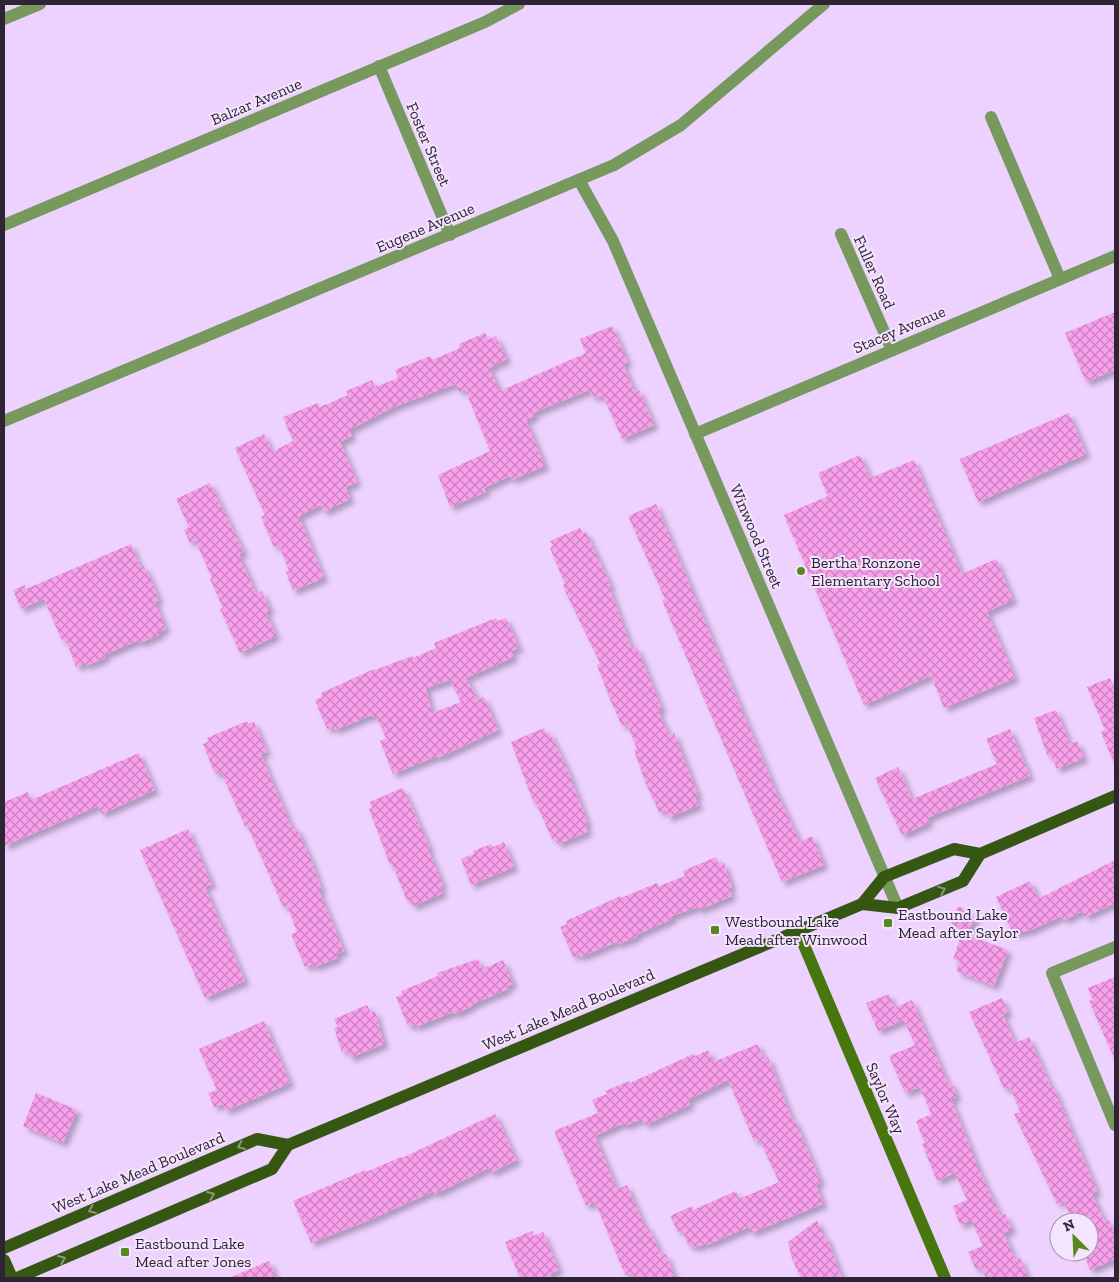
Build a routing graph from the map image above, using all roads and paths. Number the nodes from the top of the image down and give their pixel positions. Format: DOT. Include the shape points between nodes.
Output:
graph roads {
  1 [pos="40,4"];
  2 [pos="520,4"];
  3 [pos="824,4"];
  4 [pos="4,19"];
  5 [pos="379,66"];
  6 [pos="991,117"];
  7 [pos="579,180"];
  8 [pos="4,226"];
  9 [pos="450,234"];
  10 [pos="841,234"];
  11 [pos="1115,256"];
  12 [pos="1060,279"];
  13 [pos="892,350"];
  14 [pos="4,420"];
  15 [pos="695,434"];
  16 [pos="1115,796"];
  17 [pos="980,854"];
  18 [pos="884,877"];
  19 [pos="862,904"];
  20 [pos="898,908"];
  21 [pos="798,931"];
  22 [pos="1115,947"];
  23 [pos="1115,1125"];
  24 [pos="288,1145"];
  25 [pos="4,1248"];
  26 [pos="4,1260"];
  27 [pos="12,1278"];
  28 [pos="17,1278"];
  29 [pos="945,1278"];
  1 -- 4 [label="street"];
  2 -- 5 [label="street, Balzar Avenue"];
  3 -- 7 [label="street, Eugene Avenue" via="681,125 614,165"];
  5 -- 8 [label="street, Balzar Avenue"];
  5 -- 9 [label="street, Foster Street"];
  6 -- 12 [label="street"];
  7 -- 9 [label="street, Eugene Avenue"];
  7 -- 15 [label="street, Winwood Street" via="613,241"];
  9 -- 14 [label="street, Eugene Avenue"];
  10 -- 13 [label="street, Fuller Road"];
  11 -- 12 [label="street, Stacey Avenue"];
  12 -- 13 [label="street, Stacey Avenue"];
  13 -- 15 [label="street, Stacey Avenue"];
  15 -- 18 [label="street, Winwood Street"];
  16 -- 17 [label="main road"];
  17 -- 18 [label="main road, West Lake Mead Boulevard" via="954,850"];
  20 -- 17 [label="main road, West Lake Mead Boulevard, one-way" via="963,881"];
  18 -- 19 [label="main road, West Lake Mead Boulevard"];
  18 -- 20 [label="street, Winwood Street"];
  19 -- 20 [label="main road, West Lake Mead Boulevard"];
  19 -- 21 [label="main road, West Lake Mead Boulevard"];
  21 -- 24 [label="main road, West Lake Mead Boulevard"];
  21 -- 29 [label="street, Saylor Way"];
  22 -- 23 [label="street" via="1052,973"];
  24 -- 25 [label="main road, West Lake Mead Boulevard, one-way" via="257,1139"];
  28 -- 24 [label="main road, one-way" via="272,1169"];
  26 -- 27 [label="main road"];
}
